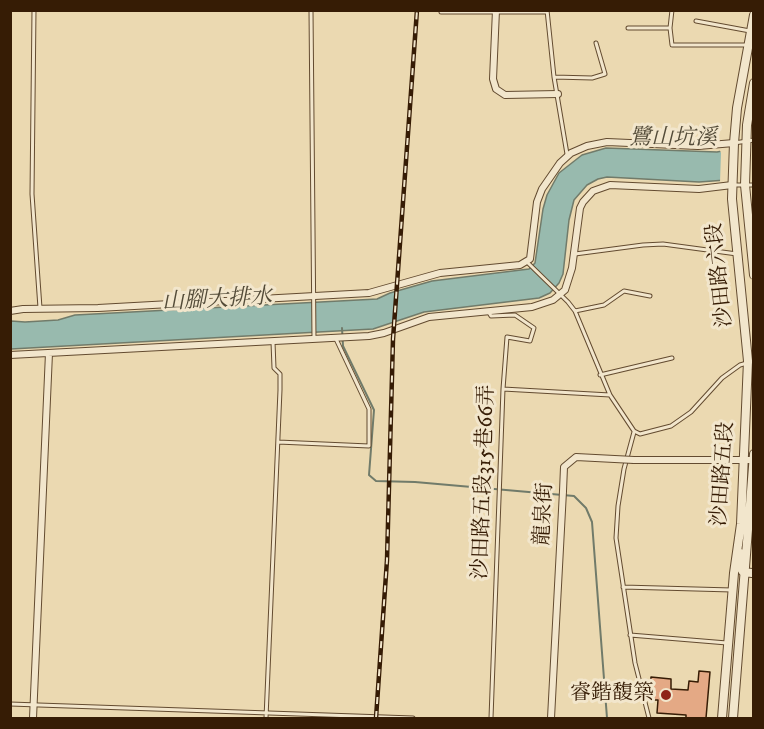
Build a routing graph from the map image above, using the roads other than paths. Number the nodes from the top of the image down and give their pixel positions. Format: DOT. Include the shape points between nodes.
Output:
graph roads {
  1 [pos="34,10"];
  2 [pos="311,10"];
  3 [pos="672,10"];
  4 [pos="547,11"];
  5 [pos="441,12"];
  6 [pos="496,12"];
  7 [pos="753,15"];
  8 [pos="696,21"];
  9 [pos="628,28"];
  10 [pos="670,28"];
  11 [pos="750,31"];
  12 [pos="596,43"];
  13 [pos="748,45"];
  14 [pos="554,77"];
  15 [pos="753,83"];
  16 [pos="558,94"];
  17 [pos="749,142"];
  18 [pos="734,144"];
  19 [pos="567,156"];
  20 [pos="732,185"];
  21 [pos="749,185"];
  22 [pos="575,254"];
  23 [pos="737,254"];
  24 [pos="527,262"];
  25 [pos="753,262"];
  26 [pos="753,275"];
  27 [pos="560,295"];
  28 [pos="651,296"];
  29 [pos="314,297"];
  30 [pos="40,308"];
  31 [pos="10,311"];
  32 [pos="487,311"];
  33 [pos="575,311"];
  34 [pos="335,337"];
  35 [pos="314,339"];
  36 [pos="273,341"];
  37 [pos="49,353"];
  38 [pos="10,355"];
  39 [pos="672,358"];
  40 [pos="751,361"];
  41 [pos="600,375"];
  42 [pos="503,389"];
  43 [pos="610,395"];
  44 [pos="634,431"];
  45 [pos="278,441"];
  46 [pos="753,454"];
  47 [pos="743,460"];
  48 [pos="753,460"];
  49 [pos="741,524"];
  50 [pos="750,573"];
  51 [pos="623,587"];
  52 [pos="732,590"];
  53 [pos="630,635"];
  54 [pos="740,641"];
  55 [pos="727,643"];
  56 [pos="10,704"];
  57 [pos="33,705"];
  58 [pos="266,717"];
  59 [pos="733,717"];
  60 [pos="33,718"];
  61 [pos="413,718"];
  62 [pos="491,718"];
  63 [pos="551,718"];
  64 [pos="649,718"];
  65 [pos="722,718"];
  1 -- 30 [label="lane" via="32,194"];
  2 -- 29 [label="lane"];
  3 -- 10 [label="lane"];
  4 -- 6 [label="lane"];
  4 -- 14 [label="lane"];
  5 -- 6 [label="lane"];
  6 -- 16 [label="street" via="496,89 505,95"];
  7 -- 11 [label="street"];
  8 -- 11 [label="lane"];
  9 -- 10 [label="lane"];
  10 -- 13 [label="lane" via="672,45"];
  11 -- 13 [label="street"];
  12 -- 14 [label="lane" via="605,74 592,78"];
  13 -- 18 [label="street" via="736,108"];
  14 -- 16 [label="lane"];
  15 -- 17 [label="street" via="747,125"];
  16 -- 19 [label="lane"];
  17 -- 18 [label="lane"];
  17 -- 21 [label="street, 沙田路六段"];
  18 -- 19 [label="street" via="607,142 586,146"];
  18 -- 20 [label="street, 沙田路六段"];
  19 -- 24 [label="street" via="550,175 537,202"];
  20 -- 21 [label="lane"];
  20 -- 22 [label="street" via="699,189 617,185 599,188 580,208"];
  20 -- 23 [label="street, 沙田路六段"];
  21 -- 25 [label="street, 沙田路六段"];
  22 -- 23 [label="lane" via="663,244"];
  22 -- 27 [label="street" via="570,277"];
  23 -- 40 [label="street, 沙田路六段"];
  24 -- 27 [label="lane"];
  24 -- 29 [label="street" via="460,270 375,293"];
  25 -- 26 [label="street, 沙田路六段"];
  27 -- 32 [label="street" via="532,307"];
  27 -- 33 [label="lane"];
  28 -- 33 [label="lane" via="624,291 603,305"];
  29 -- 30 [label="street"];
  29 -- 35 [label="lane"];
  30 -- 31 [label="street"];
  32 -- 34 [label="street" via="427,317 375,335"];
  32 -- 42 [label="lane, 沙田路五段315巷66弄" via="491,316 515,315 534,328 530,341 507,337"];
  33 -- 41 [label="lane"];
  34 -- 35 [label="street"];
  34 -- 45 [label="lane" via="369,409 369,446"];
  35 -- 36 [label="street"];
  36 -- 37 [label="street"];
  36 -- 45 [label="lane" via="274,368 280,374"];
  37 -- 38 [label="street"];
  37 -- 57 [label="street"];
  39 -- 41 [label="lane"];
  40 -- 44 [label="lane" via="722,378 691,412 670,426 640,434"];
  40 -- 47 [label="street, 沙田路五段"];
  41 -- 43 [label="lane"];
  42 -- 43 [label="lane"];
  42 -- 62 [label="lane, 沙田路五段315巷66弄"];
  43 -- 44 [label="lane"];
  44 -- 51 [label="lane" via="618,506 616,538"];
  45 -- 58 [label="lane"];
  46 -- 48 [label="street, 沙田路五段"];
  47 -- 48 [label="street, 龍泉街"];
  47 -- 49 [label="street, 沙田路五段"];
  47 -- 63 [label="street, 龍泉街, bridge" via="576,457 564,467"];
  48 -- 50 [label="street, 沙田路五段"];
  49 -- 50 [label="street" via="740,566"];
  49 -- 52 [label="street, 沙田路五段"];
  50 -- 54 [label="street, 沙田路五段"];
  51 -- 52 [label="lane"];
  51 -- 53 [label="lane"];
  52 -- 54 [label="street, 沙田路五段" via="740,592"];
  52 -- 55 [label="street, 沙田路五段"];
  53 -- 55 [label="lane"];
  53 -- 64 [label="lane"];
  54 -- 59 [label="street, 沙田路五段"];
  55 -- 65 [label="street, 沙田路五段"];
  56 -- 57 [label="lane"];
  57 -- 58 [label="lane"];
  57 -- 60 [label="street"];
  58 -- 61 [label="lane"];
}
